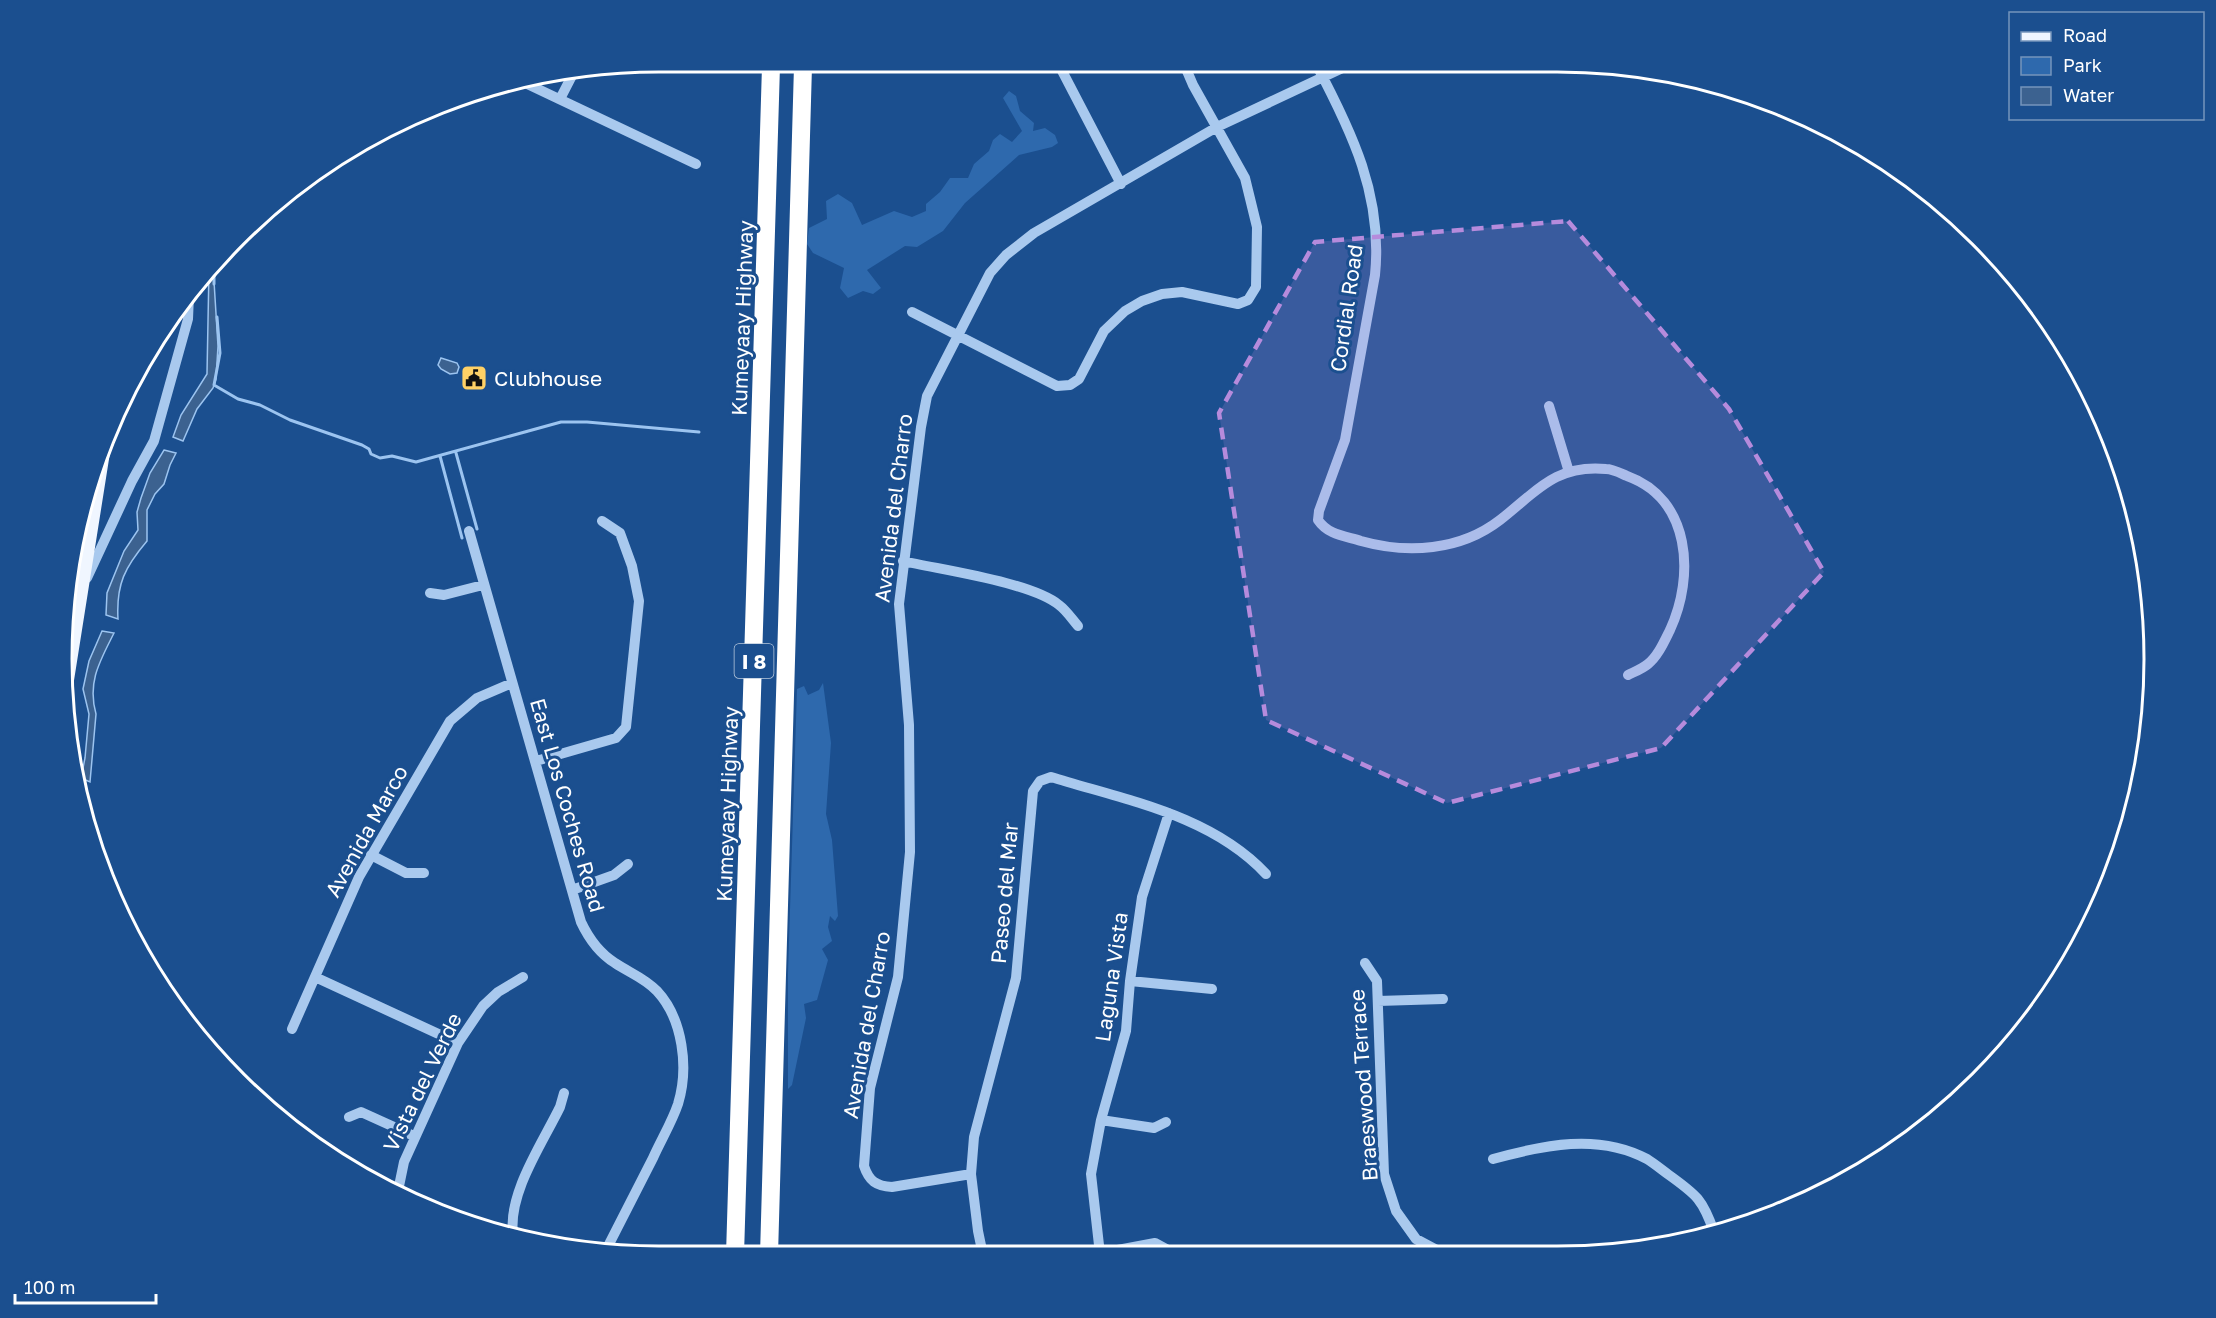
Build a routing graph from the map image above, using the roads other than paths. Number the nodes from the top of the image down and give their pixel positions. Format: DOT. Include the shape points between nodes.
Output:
graph roads {
  1 [pos="771,72"];
  2 [pos="803,72"];
  3 [pos="1063,72"];
  4 [pos="1187,72"];
  5 [pos="1320,72"];
  6 [pos="1332,72"];
  7 [pos="1322,76"];
  8 [pos="570,79"];
  9 [pos="532,86"];
  10 [pos="560,99"];
  11 [pos="1217,127"];
  12 [pos="696,164"];
  13 [pos="1121,184"];
  14 [pos="188,308"];
  15 [pos="912,312"];
  16 [pos="957,335"];
  17 [pos="1549,406"];
  18 [pos="1569,472"];
  19 [pos="96,495"];
  20 [pos="602,521"];
  21 [pos="469,531"];
  22 [pos="903,561"];
  23 [pos="483,585"];
  24 [pos="80,592"];
  25 [pos="430,593"];
  26 [pos="1078,626"];
  27 [pos="72,641"];
  28 [pos="1628,675"];
  29 [pos="512,683"];
  30 [pos="536,761"];
  31 [pos="1169,813"];
  32 [pos="371,855"];
  33 [pos="628,864"];
  34 [pos="424,873"];
  35 [pos="1266,874"];
  36 [pos="572,890"];
  37 [pos="1365,963"];
  38 [pos="315,976"];
  39 [pos="523,977"];
  40 [pos="1130,981"];
  41 [pos="1212,989"];
  42 [pos="1443,999"];
  43 [pos="1378,1001"];
  44 [pos="292,1029"];
  45 [pos="458,1043"];
  46 [pos="564,1093"];
  47 [pos="350,1117"];
  48 [pos="1101,1120"];
  49 [pos="1166,1122"];
  50 [pos="414,1136"];
  51 [pos="1493,1159"];
  52 [pos="972,1174"];
  53 [pos="399,1185"];
  54 [pos="1712,1225"];
  55 [pos="513,1227"];
  56 [pos="609,1244"];
  57 [pos="735,1246"];
  58 [pos="769,1246"];
  59 [pos="981,1246"];
  60 [pos="1095,1246"];
  61 [pos="1144,1246"];
  62 [pos="1159,1246"];
  63 [pos="1429,1246"];
  1 -- 57 [label="highway, Kumeyaay Highway / I 8"];
  2 -- 58 [label="highway, I 8"];
  3 -- 13 [label="street"];
  4 -- 11 [label="street"];
  5 -- 7 [label="street, Cordial Road"];
  6 -- 7 [label="street, Avenida del Charro"];
  7 -- 11 [label="street, Avenida del Charro"];
  7 -- 18 [label="street, Cordial Road" via="1361,160 1371,193 1377,251 1345,440 1318,520 1328,531 1381,546 1428,549 1482,532 1543,483"];
  8 -- 10 [label="street"];
  9 -- 10 [label="street"];
  10 -- 12 [label="street"];
  11 -- 13 [label="street, Avenida del Charro"];
  11 -- 16 [label="street" via="1245,178 1257,227 1256,287 1248,300 1238,304 1182,292 1142,301 1104,331 1079,379 1070,386 1057,386"];
  13 -- 16 [label="street, Avenida del Charro" via="1034,233 1006,255 990,273"];
  14 -- 24 [label="street" via="154,441"];
  15 -- 16 [label="street"];
  16 -- 22 [label="street, Avenida del Charro" via="927,396"];
  17 -- 18 [label="street"];
  18 -- 28 [label="street" via="1608,469 1640,481 1654,491 1679,527 1684,557 1683,591 1673,622 1663,645 1648,664"];
  19 -- 24 [label="main road"];
  20 -- 30 [label="street" via="620,533 639,601 626,727 616,738"];
  21 -- 23 [label="street, East Los Coches Road"];
  22 -- 26 [label="street" via="1037,592 1059,604"];
  22 -- 52 [label="street, Avenida del Charro" via="899,604 909,725 910,852 898,977 870,1088 864,1166 881,1187"];
  23 -- 25 [label="street" via="444,595"];
  23 -- 29 [label="street, East Los Coches Road"];
  24 -- 27 [label="main road"];
  29 -- 30 [label="street, East Los Coches Road"];
  29 -- 32 [label="street, Avenida Marco" via="477,698 450,721"];
  30 -- 36 [label="street, East Los Coches Road"];
  31 -- 35 [label="street, Paseo del Mar" via="1215,833"];
  31 -- 40 [label="street, Laguna Vista" via="1142,897"];
  31 -- 52 [label="street, Paseo del Mar" via="1051,777 1040,781 1033,791 1016,978 974,1137"];
  32 -- 34 [label="street" via="406,873"];
  32 -- 38 [label="street, Avenida Marco"];
  33 -- 36 [label="street" via="614,875"];
  36 -- 56 [label="street, East Los Coches Road" via="581,922 595,946 609,959 649,982 663,998 674,1017 681,1049 682,1082 674,1114"];
  37 -- 43 [label="street, Braeswood Terrace" via="1377,981"];
  38 -- 44 [label="street, Avenida Marco"];
  38 -- 45 [label="street"];
  39 -- 45 [label="street, Vista del Verde" via="483,1006"];
  40 -- 41 [label="street"];
  40 -- 48 [label="street, Laguna Vista" via="1126,1031"];
  42 -- 43 [label="street"];
  43 -- 63 [label="street, Braeswood Terrace" via="1384,1174 1396,1211 1416,1239"];
  45 -- 50 [label="street, Vista del Verde"];
  46 -- 55 [label="street" via="517,1195"];
  47 -- 50 [label="street" via="361,1112"];
  48 -- 49 [label="street" via="1154,1128"];
  48 -- 60 [label="street, Laguna Vista" via="1090,1174"];
  50 -- 53 [label="street, Vista del Verde"];
  51 -- 54 [label="street" via="1538,1146 1613,1146 1647,1159 1694,1193"];
  52 -- 59 [label="street, Paseo del Mar"];
  61 -- 62 [label="street"];
}
